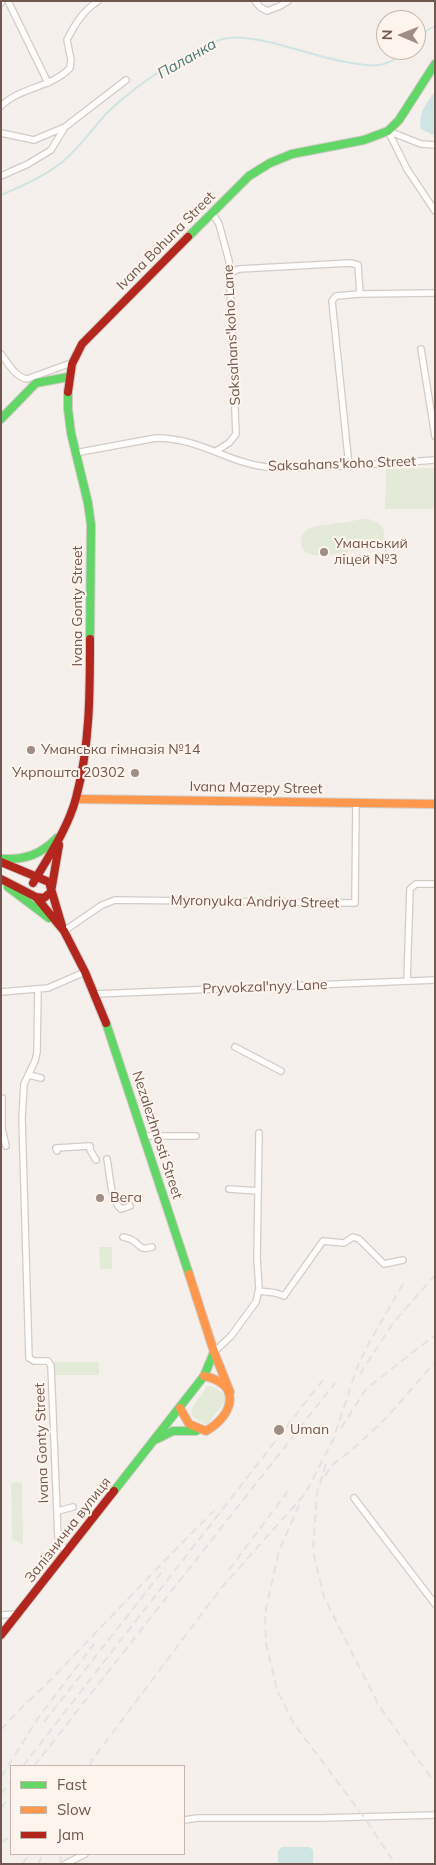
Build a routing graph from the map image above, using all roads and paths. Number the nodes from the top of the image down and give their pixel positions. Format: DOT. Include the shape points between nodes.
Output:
graph roads {
  1 [pos="8,1"];
  2 [pos="98,1"];
  3 [pos="255,1"];
  4 [pos="288,1"];
  5 [pos="435,64"];
  6 [pos="126,80"];
  7 [pos="48,83"];
  8 [pos="1,106"];
  9 [pos="65,127"];
  10 [pos="388,131"];
  11 [pos="1,133"];
  12 [pos="435,145"];
  13 [pos="1,176"];
  14 [pos="435,212"];
  15 [pos="212,213"];
  16 [pos="228,274"];
  17 [pos="435,293"];
  18 [pos="360,294"];
  19 [pos="421,349"];
  20 [pos="1,354"];
  21 [pos="71,363"];
  22 [pos="68,377"];
  23 [pos="1,419"];
  24 [pos="435,436"];
  25 [pos="216,451"];
  26 [pos="75,453"];
  27 [pos="435,460"];
  28 [pos="349,466"];
  29 [pos="76,800"];
  30 [pos="356,803"];
  31 [pos="435,804"];
  32 [pos="62,833"];
  33 [pos="1,861"];
  34 [pos="38,879"];
  35 [pos="1,880"];
  36 [pos="435,884"];
  37 [pos="52,889"];
  38 [pos="36,897"];
  39 [pos="64,931"];
  40 [pos="86,972"];
  41 [pos="435,980"];
  42 [pos="407,982"];
  43 [pos="38,990"];
  44 [pos="1,992"];
  45 [pos="95,994"];
  46 [pos="235,1047"];
  47 [pos="281,1071"];
  48 [pos="28,1075"];
  49 [pos="41,1078"];
  50 [pos="2,1098"];
  51 [pos="260,1133"];
  52 [pos="144,1136"];
  53 [pos="196,1136"];
  54 [pos="6,1146"];
  55 [pos="57,1151"];
  56 [pos="107,1159"];
  57 [pos="96,1160"];
  58 [pos="229,1189"];
  59 [pos="258,1191"];
  60 [pos="130,1206"];
  61 [pos="123,1237"];
  62 [pos="152,1247"];
  63 [pos="403,1260"];
  64 [pos="259,1291"];
  65 [pos="214,1352"];
  66 [pos="204,1376"];
  67 [pos="230,1392"];
  68 [pos="180,1408"];
  69 [pos="206,1431"];
  70 [pos="155,1440"];
  71 [pos="354,1498"];
  72 [pos="73,1508"];
  73 [pos="58,1511"];
  74 [pos="66,1554"];
  75 [pos="435,1604"];
  76 [pos="18,1614"];
  77 [pos="1,1615"];
  78 [pos="1,1635"];
  79 [pos="435,1815"];
  80 [pos="185,1820"];
  81 [pos="82,1855"];
  82 [pos="65,1864"];
  1 -- 7 [label="street"];
  2 -- 7 [label="street" via="78,20 67,40 72,60 70,68"];
  3 -- 4 [label="street" via="267,11"];
  5 -- 10 [label="main road" via="399,120"];
  6 -- 9 [label="street"];
  7 -- 8 [label="street" via="22,92"];
  9 -- 11 [label="street" via="34,140"];
  9 -- 13 [label="street" via="51,150"];
  10 -- 12 [label="street"];
  10 -- 14 [label="street" via="407,169"];
  10 -- 15 [label="main road, Ivana Bohuna Street" via="364,140 312,149 270,164 248,176"];
  15 -- 16 [label="street, Saksahansʹkoho Lane" via="225,244"];
  15 -- 21 [label="main road, Ivana Bohuna Street" via="82,344"];
  16 -- 18 [label="street" via="239,269 350,263 358,265"];
  16 -- 25 [label="street, Saksahansʹkoho Lane" via="236,434"];
  17 -- 18 [label="street"];
  18 -- 28 [label="street" via="336,296 332,301"];
  19 -- 24 [label="street"];
  20 -- 21 [label="street" via="14,372 27,379"];
  21 -- 22 [label="main road, Ivana Bohuna Street"];
  22 -- 23 [label="main road" via="36,383"];
  22 -- 26 [label="main road, Ivana Gonty Street"];
  25 -- 26 [label="street, Saksahansʹkoho Street" via="184,440 156,438"];
  25 -- 28 [label="street, Saksahansʹkoho Street" via="269,467"];
  26 -- 29 [label="main road, Ivana Gonty Street" via="90,511 92,562 89,725"];
  27 -- 28 [label="street, Saksahansʹkoho Street"];
  29 -- 30 [label="main road, Ivana Mazepy Street"];
  29 -- 32 [label="main road, Ivana Gonty Street"];
  30 -- 31 [label="main road, Ivana Mazepy Street"];
  30 -- 39 [label="street, Myronyuka Andriya Street" via="355,903 115,900"];
  32 -- 33 [label="main road, Ivana Gonty Street" via="38,854"];
  32 -- 34 [label="main road, Ivana Gonty Street"];
  32 -- 37 [label="main road, Ivana Gonty Street"];
  33 -- 34 [label="main road"];
  34 -- 37 [label="main road" via="50,883"];
  34 -- 38 [label="main road" via="32,891"];
  35 -- 38 [label="main road, Nezalezhnosti Street"];
  35 -- 39 [label="main road, Nezalezhnosti Street"];
  36 -- 42 [label="street" via="416,884 410,889"];
  37 -- 38 [label="main road" via="46,898"];
  37 -- 39 [label="main road, Nezalezhnosti Street"];
  38 -- 39 [label="main road, Nezalezhnosti Street"];
  39 -- 40 [label="main road, Nezalezhnosti Street"];
  40 -- 43 [label="street"];
  40 -- 45 [label="main road, Nezalezhnosti Street"];
  41 -- 42 [label="street, Pryvokzalʹnyy Lane"];
  42 -- 45 [label="street, Pryvokzalʹnyy Lane"];
  43 -- 44 [label="street"];
  43 -- 48 [label="street, Ivana Gonty Street" via="37,1052"];
  45 -- 52 [label="main road, Nezalezhnosti Street"];
  46 -- 47 [label="street"];
  48 -- 49 [label="street"];
  48 -- 73 [label="street, Ivana Gonty Street" via="22,1094 22,1118 29,1358 48,1361 51,1366"];
  50 -- 54 [label="street" via="2,1129"];
  51 -- 59 [label="street"];
  52 -- 53 [label="street"];
  52 -- 65 [label="main road, Nezalezhnosti Street"];
  55 -- 57 [label="street" via="56,1148 90,1146"];
  56 -- 60 [label="street" via="117,1205 121,1209"];
  58 -- 59 [label="street"];
  59 -- 64 [label="street"];
  61 -- 62 [label="street" via="139,1247"];
  63 -- 64 [label="street" via="384,1264 353,1237 344,1242 322,1241 284,1296"];
  64 -- 65 [label="street" via="256,1302 231,1336"];
  65 -- 66 [label="main road"];
  65 -- 67 [label="main road"];
  66 -- 67 [label="main road" via="222,1380"];
  66 -- 68 [label="main road"];
  67 -- 69 [label="main road" via="229,1406 216,1424"];
  68 -- 69 [label="main road" via="191,1426"];
  68 -- 70 [label="main road, Залізнична вулиця"];
  69 -- 70 [label="main road" via="173,1431"];
  70 -- 74 [label="main road, Залізнична вулиця"];
  71 -- 75 [label="street"];
  72 -- 73 [label="street"];
  73 -- 74 [label="street, Ivana Gonty Street" via="58,1537"];
  74 -- 76 [label="main road, Залізнична вулиця"];
  76 -- 77 [label="street"];
  76 -- 78 [label="main road, Залізнична вулиця"];
  79 -- 80 [label="street"];
  81 -- 82 [label="street"];
}
